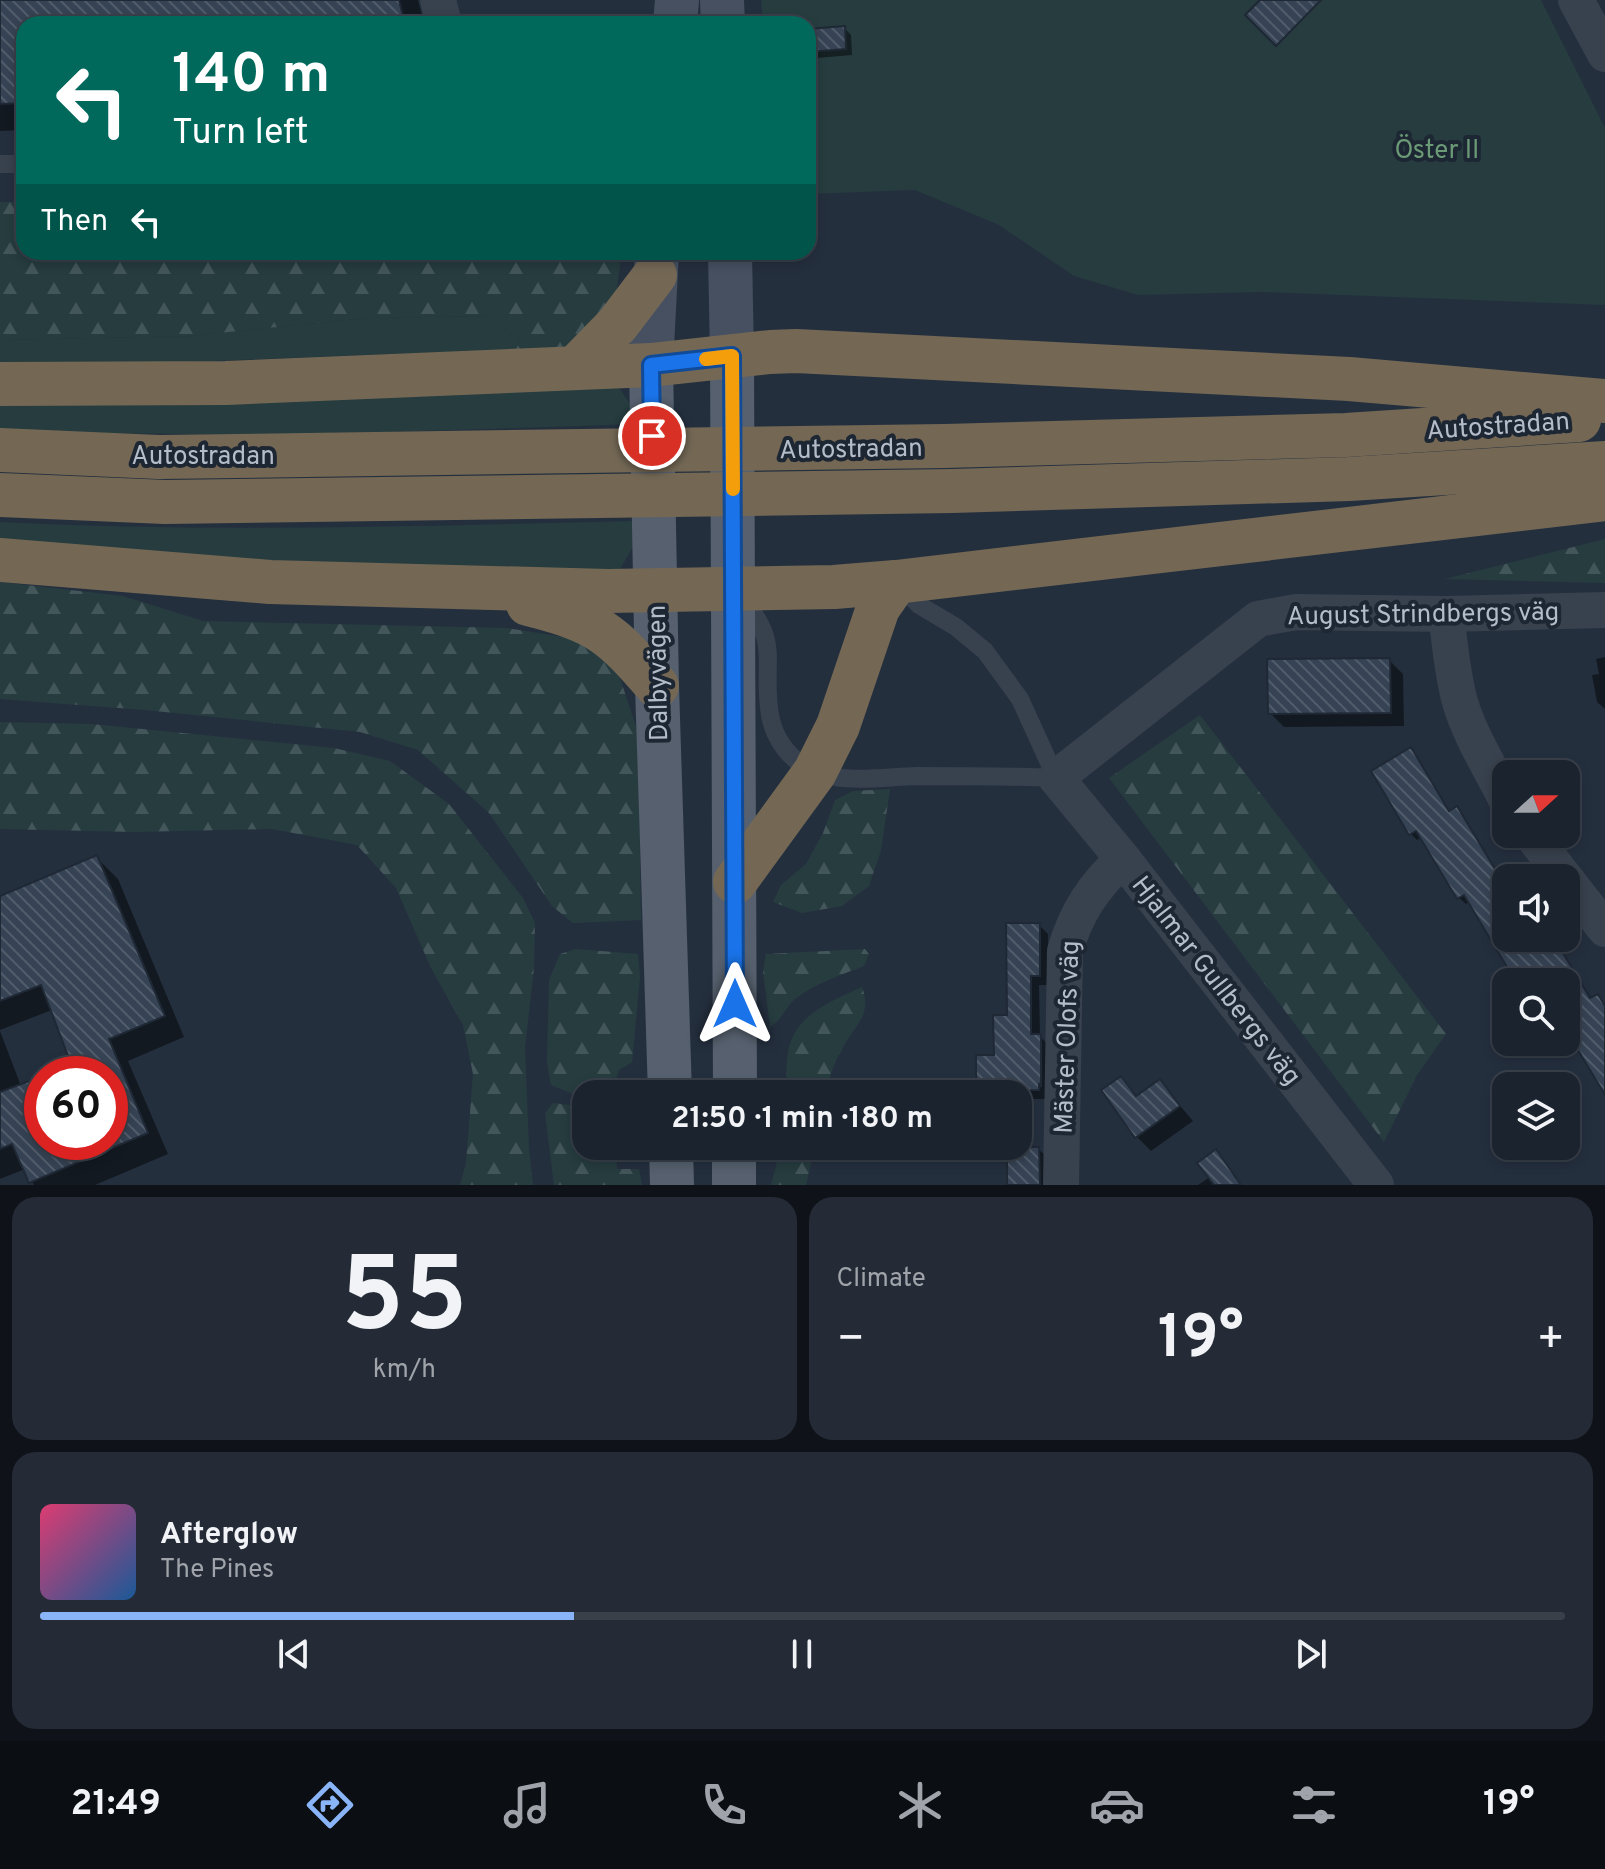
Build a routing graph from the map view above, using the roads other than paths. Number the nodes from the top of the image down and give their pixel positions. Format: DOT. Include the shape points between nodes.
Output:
graph roads {
  1 [pos="1576,0"];
  2 [pos="1605,54"];
  3 [pos="730,260"];
  4 [pos="656,263"];
  5 [pos="651,365"];
  6 [pos="732,366"];
  7 [pos="576,367"];
  8 [pos="0,384"];
  9 [pos="1605,401"];
  10 [pos="1605,418"];
  11 [pos="0,450"];
  12 [pos="1605,463"];
  13 [pos="0,495"];
  14 [pos="1605,499"];
  15 [pos="0,560"];
  16 [pos="896,582"];
  17 [pos="460,587"];
  18 [pos="734,589"];
  19 [pos="655,590"];
  20 [pos="1605,610"];
  21 [pos="1446,614"];
  22 [pos="657,686"];
  23 [pos="815,772"];
  24 [pos="1492,772"];
  25 [pos="1056,778"];
  26 [pos="1542,848"];
  27 [pos="1123,859"];
  28 [pos="1555,864"];
  29 [pos="735,882"];
  30 [pos="1580,896"];
  31 [pos="1605,929"];
  32 [pos="670,1080"];
  33 [pos="735,1080"];
  34 [pos="671,1160"];
  35 [pos="734,1160"];
  36 [pos="1064,1182"];
  37 [pos="672,1185"];
  38 [pos="734,1185"];
  39 [pos="1376,1185"];
  1 -- 2 [label="street"];
  3 -- 6 [label="main road"];
  4 -- 5 [label="main road, Dalbyvägen"];
  4 -- 7 [label="highway" via="617,325"];
  5 -- 6 [label="highway"];
  5 -- 7 [label="highway"];
  5 -- 19 [label="main road, Dalbyvägen"];
  6 -- 9 [label="highway" via="796,351 1349,379"];
  6 -- 18 [label="main road"];
  7 -- 8 [label="highway" via="226,383"];
  10 -- 11 [label="highway, Autostradan" via="1346,435 945,446 159,457"];
  12 -- 13 [label="highway, Autostradan" via="1349,479 952,491 165,502"];
  14 -- 16 [label="highway"];
  15 -- 17 [label="highway" via="270,582"];
  16 -- 18 [label="highway"];
  16 -- 23 [label="highway" via="878,608 838,726"];
  16 -- 25 [label="lane" via="919,605 985,651 1020,699"];
  17 -- 19 [label="highway"];
  17 -- 22 [label="highway" via="565,614 603,630"];
  18 -- 19 [label="highway"];
  18 -- 23 [label="lane" via="757,615 768,641 767,693 776,735 797,762"];
  18 -- 29 [label="main road"];
  19 -- 22 [label="main road, Dalbyvägen"];
  20 -- 21 [label="street, August Strindbergs väg"];
  21 -- 24 [label="street" via="1460,704"];
  21 -- 25 [label="street, August Strindbergs väg" via="1296,612 1258,619"];
  22 -- 32 [label="main road, Dalbyvägen"];
  23 -- 25 [label="lane"];
  23 -- 29 [label="highway"];
  25 -- 27 [label="street, Hjalmar Gullbergs väg"];
  26 -- 28 [label="street"];
  27 -- 36 [label="street, Mäster Olofs väg" via="1087,897 1072,923 1065,951"];
  27 -- 39 [label="street, Hjalmar Gullbergs väg"];
  29 -- 33 [label="main road"];
  30 -- 31 [label="street"];
  34 -- 37 [label="main road"];
  35 -- 38 [label="main road"];
}
